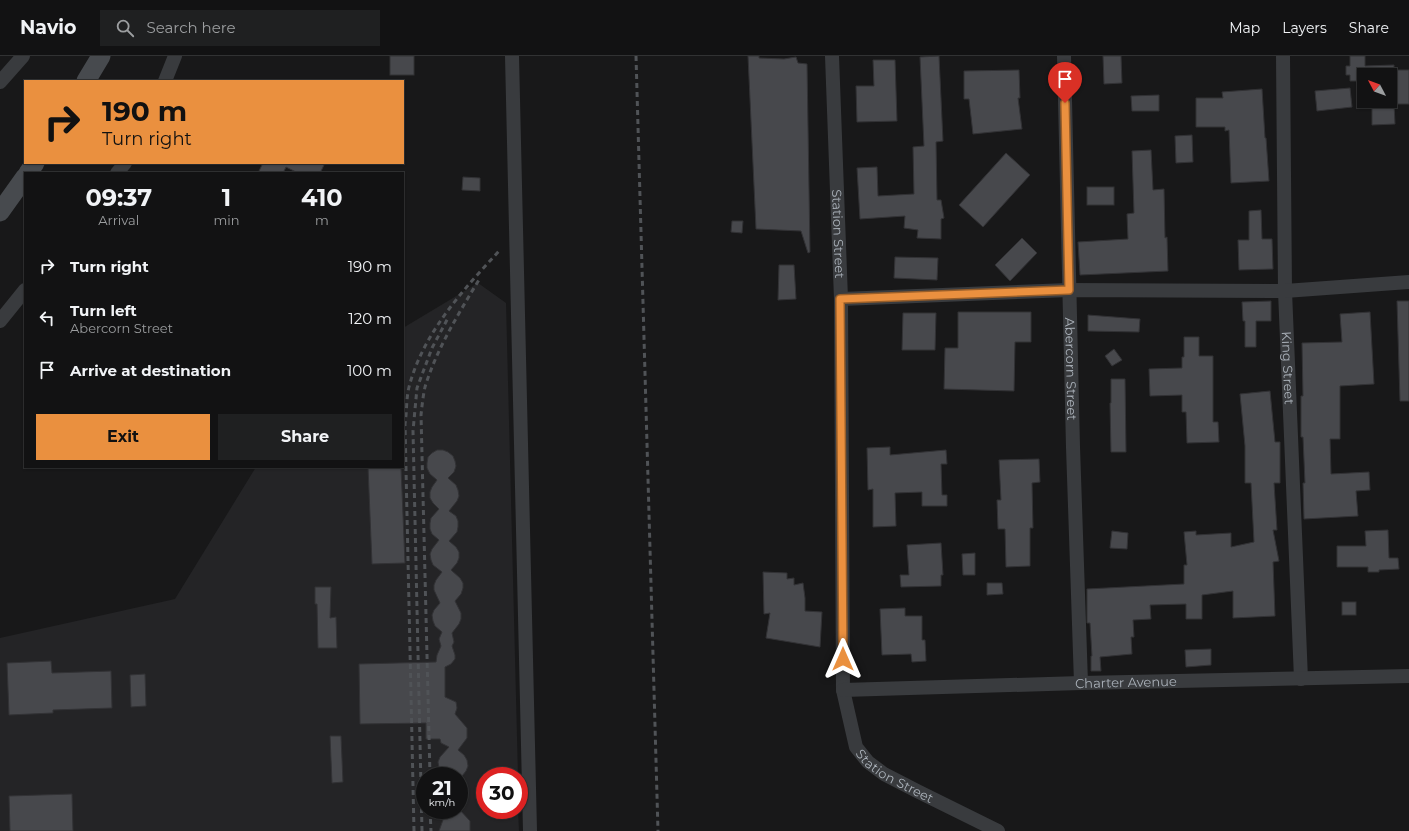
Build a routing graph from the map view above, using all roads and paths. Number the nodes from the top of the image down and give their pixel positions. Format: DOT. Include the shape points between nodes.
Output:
graph roads {
  1 [pos="23,56"];
  2 [pos="101,56"];
  3 [pos="175,56"];
  4 [pos="512,56"];
  5 [pos="832,56"];
  6 [pos="1064,56"];
  7 [pos="1283,56"];
  8 [pos="87,80"];
  9 [pos="165,80"];
  10 [pos="0,82"];
  11 [pos="124,164"];
  12 [pos="118,172"];
  13 [pos="24,178"];
  14 [pos="0,212"];
  15 [pos="1409,282"];
  16 [pos="1069,290"];
  17 [pos="24,291"];
  18 [pos="1285,291"];
  19 [pos="840,299"];
  20 [pos="0,321"];
  21 [pos="1409,676"];
  22 [pos="1301,679"];
  23 [pos="1081,683"];
  24 [pos="843,690"];
  25 [pos="530,831"];
  26 [pos="998,831"];
  1 -- 10 [label="street"];
  2 -- 8 [label="main road"];
  3 -- 9 [label="street"];
  4 -- 25 [label="street"];
  5 -- 19 [label="street, Station Street"];
  6 -- 16 [label="street, Abercorn Street"];
  7 -- 18 [label="street, King Street"];
  11 -- 12 [label="street"];
  13 -- 14 [label="main road"];
  15 -- 18 [label="street"];
  16 -- 18 [label="street"];
  16 -- 19 [label="street"];
  16 -- 23 [label="street, Abercorn Street"];
  17 -- 20 [label="street"];
  18 -- 22 [label="street, King Street"];
  19 -- 24 [label="street, Station Street"];
  21 -- 22 [label="street, Charter Avenue"];
  22 -- 23 [label="street, Charter Avenue"];
  23 -- 24 [label="street, Charter Avenue"];
  24 -- 26 [label="street, Station Street" via="856,746 868,762 884,774"];
}
